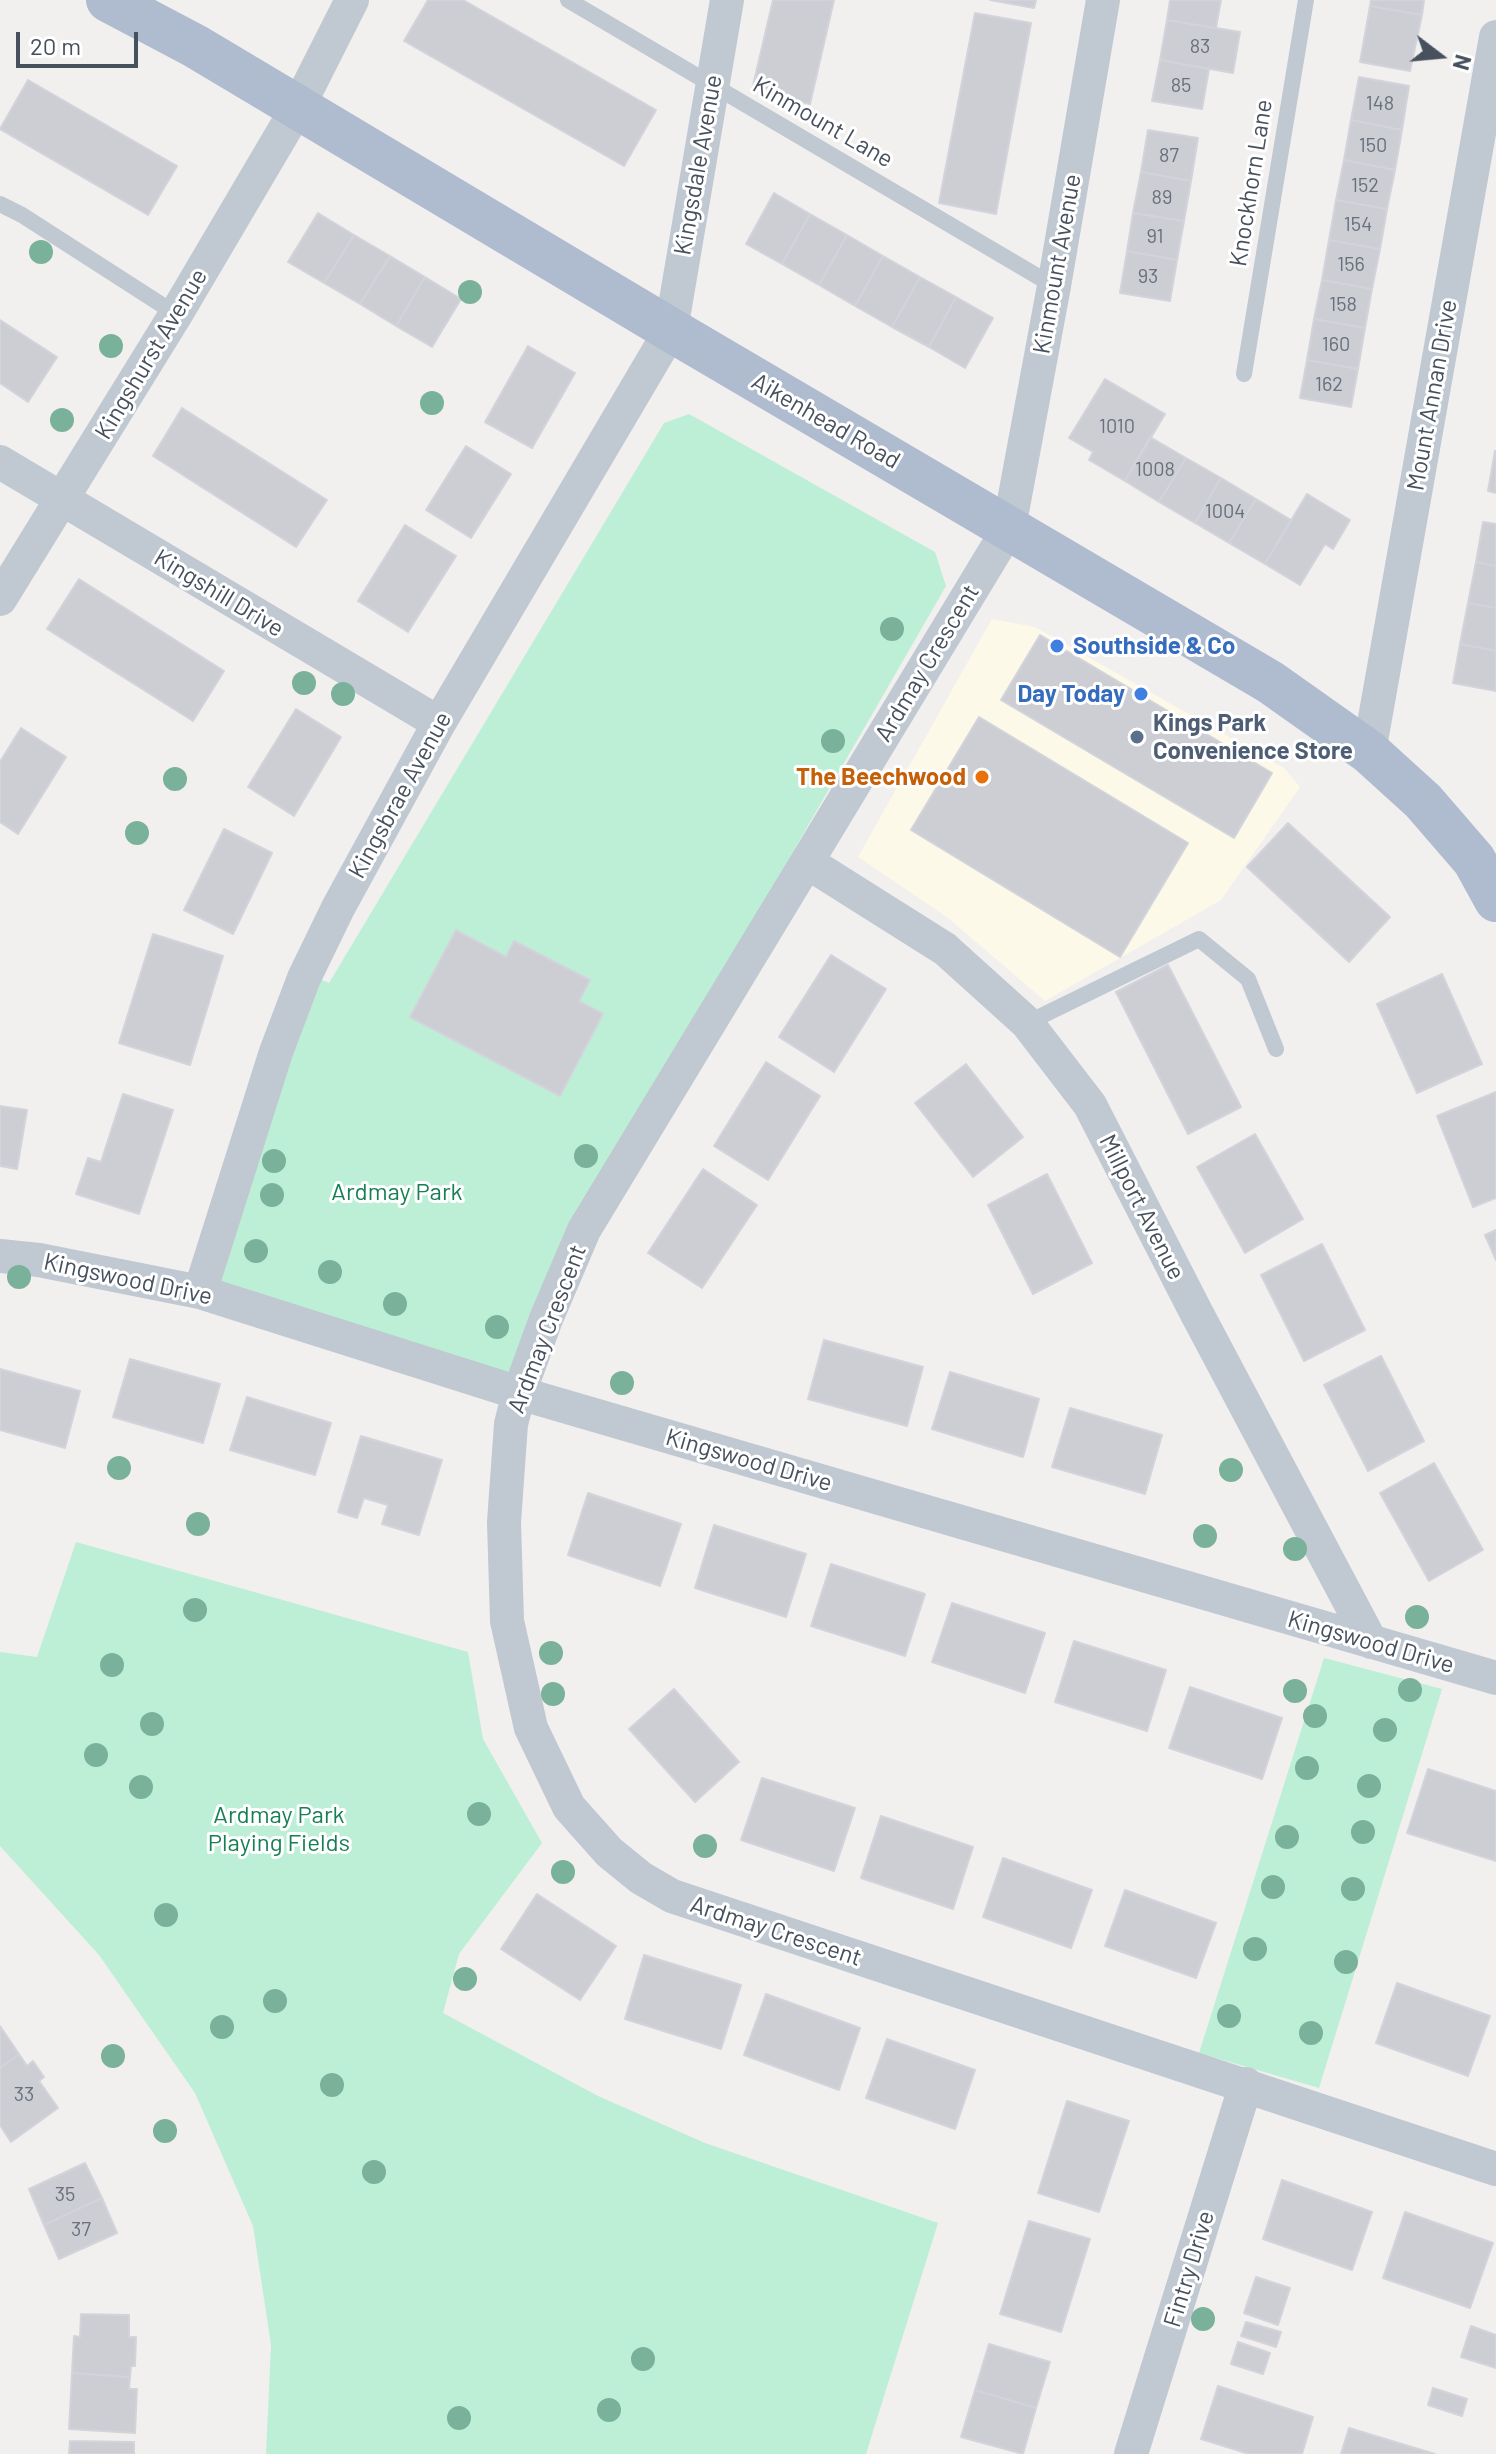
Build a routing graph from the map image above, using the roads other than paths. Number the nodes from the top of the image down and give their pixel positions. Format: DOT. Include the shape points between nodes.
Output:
graph roads {
  1 [pos="108,0"];
  2 [pos="352,0"];
  3 [pos="568,0"];
  4 [pos="727,0"];
  5 [pos="1103,0"];
  6 [pos="1306,0"];
  7 [pos="1496,37"];
  8 [pos="712,84"];
  9 [pos="298,107"];
  10 [pos="0,204"];
  11 [pos="1054,286"];
  12 [pos="176,314"];
  13 [pos="671,330"];
  14 [pos="1244,374"];
  15 [pos="0,462"];
  16 [pos="62,500"];
  17 [pos="1009,528"];
  18 [pos="0,599"];
  19 [pos="439,723"];
  20 [pos="1369,752"];
  21 [pos="807,862"];
  22 [pos="1496,900"];
  23 [pos="1027,1023"];
  24 [pos="1276,1049"];
  25 [pos="0,1256"];
  26 [pos="200,1292"];
  27 [pos="519,1393"];
  28 [pos="1371,1642"];
  29 [pos="1496,1678"];
  30 [pos="1246,2084"];
  31 [pos="1496,2169"];
  32 [pos="1131,2454"];
  1 -- 9 [label="main road, Aikenhead Road"];
  2 -- 9 [label="street, Kingshurst Avenue"];
  3 -- 8 [label="lane, Kinmount Lane"];
  4 -- 8 [label="street, Kingsdale Avenue"];
  5 -- 11 [label="street, Kinmount Avenue"];
  6 -- 14 [label="lane, Knockhorn Lane"];
  7 -- 20 [label="street, Mount Annan Drive"];
  8 -- 11 [label="lane, Kinmount Lane"];
  8 -- 13 [label="street, Kingsdale Avenue"];
  9 -- 12 [label="street, Kingshurst Avenue"];
  9 -- 13 [label="main road, Aikenhead Road"];
  10 -- 12 [label="lane"];
  11 -- 17 [label="street, Kinmount Avenue"];
  12 -- 16 [label="street, Kingshurst Avenue"];
  13 -- 17 [label="main road, Aikenhead Road"];
  13 -- 19 [label="street, Kingsbrae Avenue"];
  15 -- 16 [label="street, Kingshill Drive"];
  16 -- 18 [label="street, Kingshurst Avenue"];
  16 -- 19 [label="street, Kingshill Drive"];
  17 -- 20 [label="main road, Aikenhead Road" via="1270,682"];
  17 -- 21 [label="street, Ardmay Crescent"];
  19 -- 26 [label="street, Kingsbrae Avenue" via="304,978"];
  20 -- 22 [label="main road, Aikenhead Road" via="1423,801 1474,860"];
  21 -- 23 [label="street, Millport Avenue" via="945,949"];
  21 -- 27 [label="street, Ardmay Crescent" via="584,1230"];
  23 -- 24 [label="lane" via="1199,939 1248,979"];
  23 -- 28 [label="street, Millport Avenue" via="1090,1105"];
  25 -- 26 [label="street, Kingswood Drive"];
  26 -- 27 [label="street, Kingswood Drive"];
  27 -- 28 [label="street, Kingswood Drive"];
  27 -- 30 [label="street, Ardmay Crescent" via="511,1424 504,1522 507,1621 531,1728 569,1807 609,1852 672,1896"];
  28 -- 29 [label="street, Kingswood Drive"];
  30 -- 31 [label="street, Ardmay Crescent"];
  30 -- 32 [label="street, Fintry Drive"];
}
